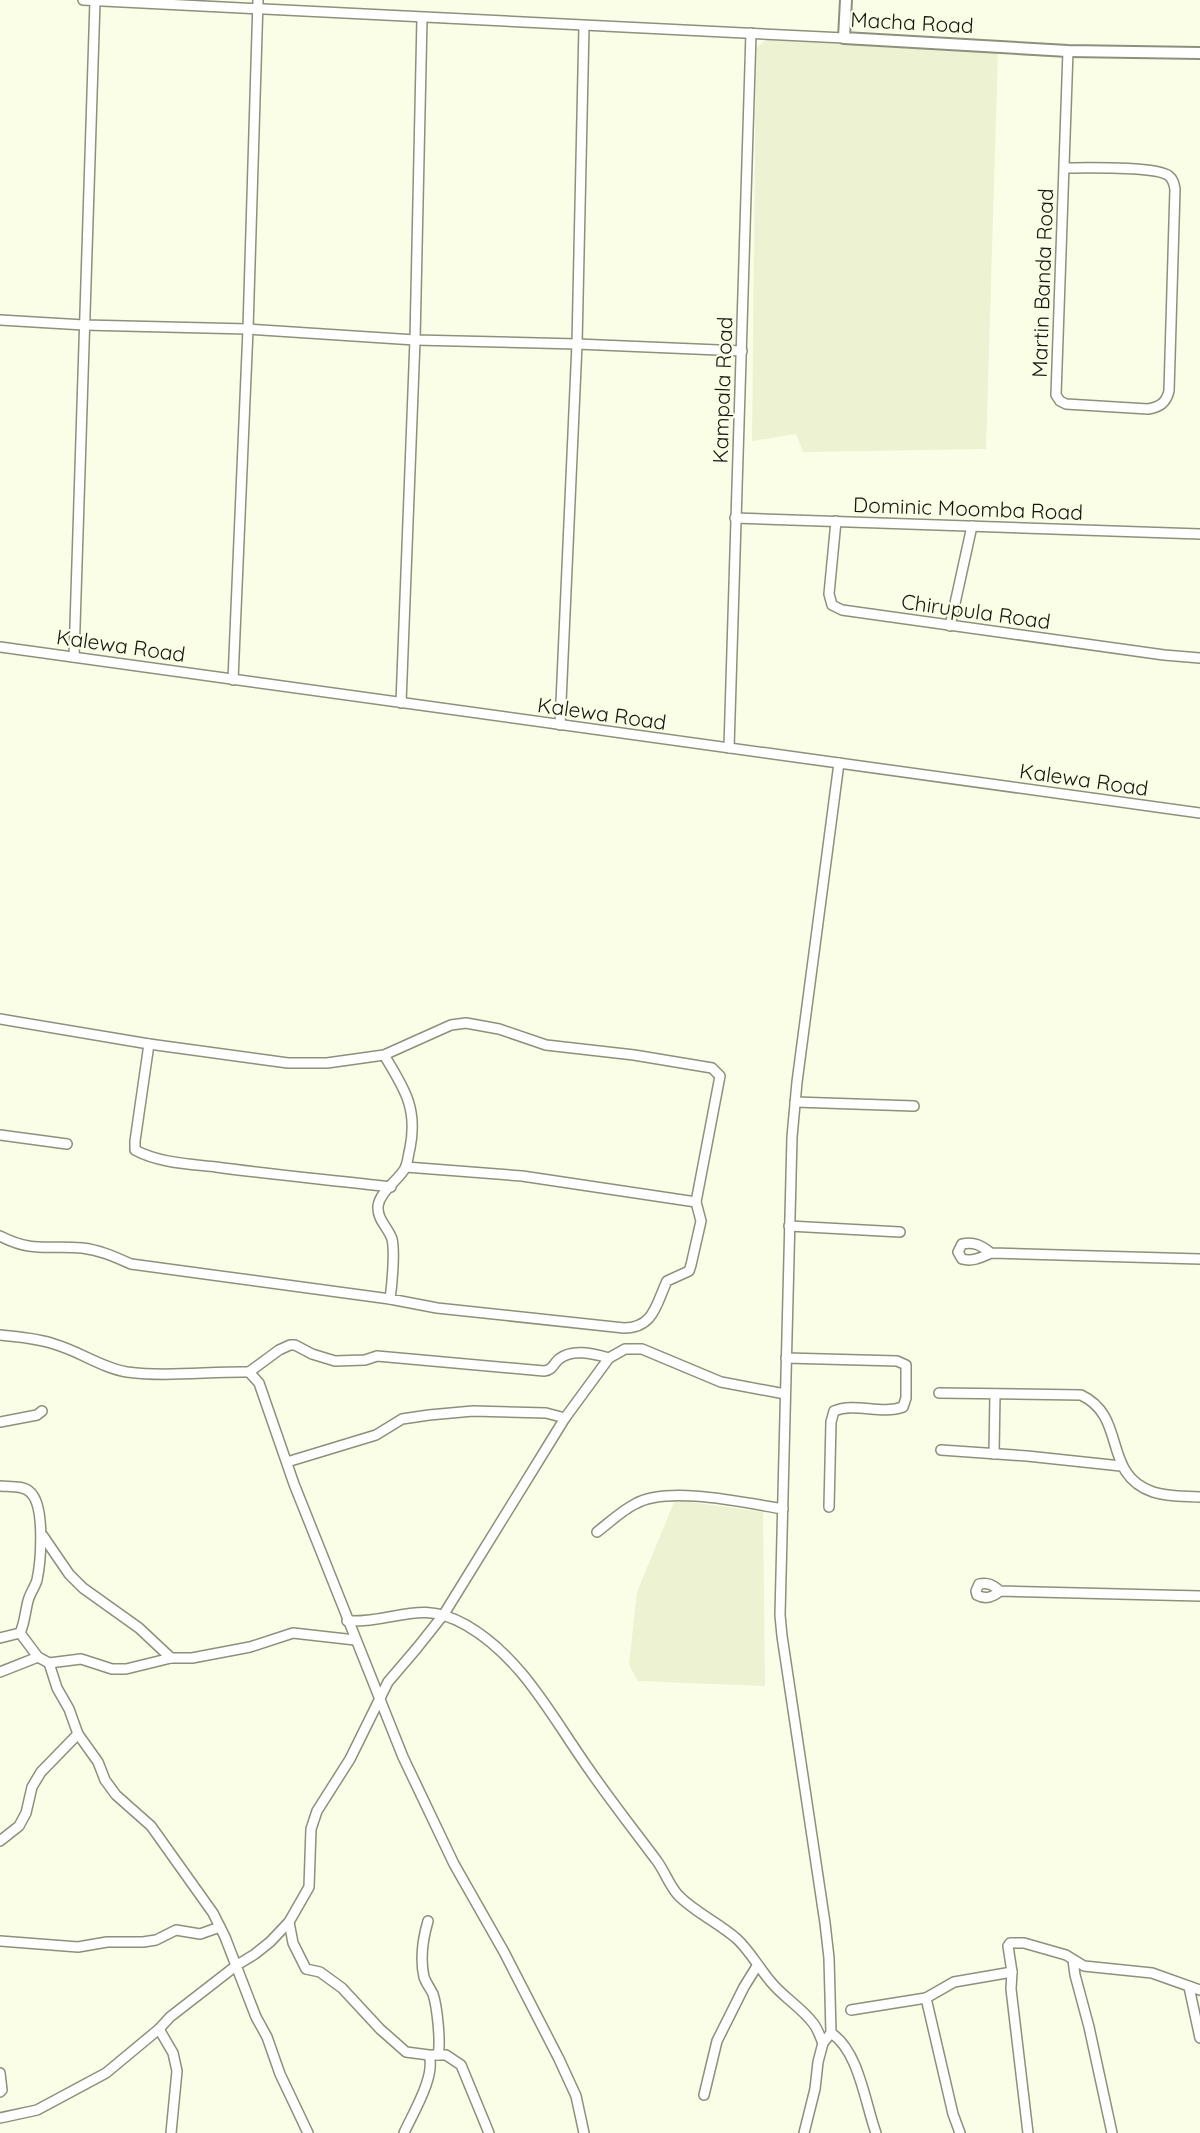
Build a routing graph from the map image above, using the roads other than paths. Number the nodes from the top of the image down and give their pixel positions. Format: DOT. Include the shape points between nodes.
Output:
graph roads {
  1 [pos="83,0"];
  2 [pos="846,0"];
  3 [pos="95,1"];
  4 [pos="258,5"];
  5 [pos="422,18"];
  6 [pos="584,26"];
  7 [pos="752,33"];
  8 [pos="844,38"];
  9 [pos="1068,51"];
  10 [pos="1200,53"];
  11 [pos="1064,168"];
  12 [pos="0,320"];
  13 [pos="84,325"];
  14 [pos="248,329"];
  15 [pos="415,340"];
  16 [pos="577,344"];
  17 [pos="742,351"];
  18 [pos="735,518"];
  19 [pos="836,521"];
  20 [pos="972,526"];
  21 [pos="1200,534"];
  22 [pos="950,626"];
  23 [pos="0,648"];
  24 [pos="74,657"];
  25 [pos="1200,658"];
  26 [pos="233,680"];
  27 [pos="400,703"];
  28 [pos="560,725"];
  29 [pos="729,748"];
  30 [pos="839,763"];
  31 [pos="1200,813"];
  32 [pos="0,1019"];
  33 [pos="149,1044"];
  34 [pos="384,1055"];
  35 [pos="795,1102"];
  36 [pos="914,1106"];
  37 [pos="0,1135"];
  38 [pos="67,1144"];
  39 [pos="406,1167"];
  40 [pos="391,1187"];
  41 [pos="696,1202"];
  42 [pos="789,1226"];
  43 [pos="900,1232"];
  44 [pos="0,1236"];
  45 [pos="992,1252"];
  46 [pos="1200,1259"];
  47 [pos="390,1299"];
  48 [pos="0,1335"];
  49 [pos="609,1358"];
  50 [pos="786,1358"];
  51 [pos="249,1372"];
  52 [pos="939,1393"];
  53 [pos="784,1394"];
  54 [pos="995,1394"];
  55 [pos="42,1411"];
  56 [pos="565,1418"];
  57 [pos="0,1422"];
  58 [pos="941,1450"];
  59 [pos="994,1454"];
  60 [pos="287,1462"];
  61 [pos="1121,1466"];
  62 [pos="0,1486"];
  63 [pos="1200,1497"];
  64 [pos="829,1507"];
  65 [pos="783,1509"];
  66 [pos="597,1532"];
  67 [pos="43,1536"];
  68 [pos="1000,1591"];
  69 [pos="1200,1596"];
  70 [pos="444,1614"];
  71 [pos="347,1621"];
  72 [pos="20,1633"];
  73 [pos="0,1638"];
  74 [pos="355,1640"];
  75 [pos="38,1657"];
  76 [pos="171,1658"];
  77 [pos="49,1663"];
  78 [pos="0,1672"];
  79 [pos="379,1699"];
  80 [pos="78,1734"];
  81 [pos="0,1841"];
  82 [pos="428,1921"];
  83 [pos="289,1922"];
  84 [pos="220,1927"];
  85 [pos="0,1941"];
  86 [pos="1073,1960"];
  87 [pos="237,1965"];
  88 [pos="757,1966"];
  89 [pos="1012,1972"];
  90 [pos="1189,1987"];
  91 [pos="1200,1990"];
  92 [pos="926,1998"];
  93 [pos="852,2010"];
  94 [pos="159,2029"];
  95 [pos="831,2033"];
  96 [pos="1200,2038"];
  97 [pos="823,2043"];
  98 [pos="434,2055"];
  99 [pos="0,2073"];
  100 [pos="0,2092"];
  101 [pos="704,2095"];
  102 [pos="0,2118"];
  103 [pos="171,2133"];
  104 [pos="308,2133"];
  105 [pos="405,2133"];
  106 [pos="489,2133"];
  107 [pos="584,2133"];
  108 [pos="804,2133"];
  109 [pos="876,2133"];
  110 [pos="960,2133"];
  111 [pos="1028,2133"];
  112 [pos="1112,2133"];
  1 -- 3 [label="street, Macha Road"];
  2 -- 8 [label="main road"];
  3 -- 4 [label="street, Macha Road"];
  3 -- 13 [label="street"];
  4 -- 5 [label="street, Macha Road"];
  4 -- 14 [label="street"];
  5 -- 6 [label="street, Macha Road"];
  5 -- 15 [label="street"];
  6 -- 7 [label="street, Macha Road"];
  6 -- 16 [label="street"];
  7 -- 8 [label="street, Macha Road"];
  7 -- 17 [label="street, Kampala Road"];
  8 -- 9 [label="main road, Macha Road"];
  9 -- 10 [label="main road, Macha Road"];
  9 -- 11 [label="street, Martin Banda Road"];
  11 -- 11 [label="street, Martin Banda Road" via="1154,171 1174,182 1169,391 1163,404 1148,409 1066,404 1056,394"];
  12 -- 13 [label="street"];
  13 -- 14 [label="street"];
  13 -- 24 [label="street"];
  14 -- 15 [label="street"];
  14 -- 26 [label="street"];
  15 -- 16 [label="street"];
  15 -- 27 [label="street"];
  16 -- 17 [label="street"];
  16 -- 28 [label="street"];
  17 -- 18 [label="street, Kampala Road"];
  18 -- 19 [label="street, Dominic Moomba Road"];
  18 -- 29 [label="street, Kampala Road"];
  19 -- 20 [label="street, Dominic Moomba Road"];
  19 -- 22 [label="street, Chirupula Road" via="829,594 832,605 842,610"];
  20 -- 21 [label="street, Dominic Moomba Road"];
  20 -- 22 [label="street"];
  22 -- 25 [label="street, Chirupula Road"];
  23 -- 24 [label="street, Kalewa Road"];
  24 -- 26 [label="street, Kalewa Road"];
  26 -- 27 [label="street, Kalewa Road"];
  27 -- 28 [label="street, Kalewa Road"];
  28 -- 29 [label="street, Kalewa Road"];
  29 -- 30 [label="street, Kalewa Road"];
  30 -- 31 [label="street, Kalewa Road"];
  30 -- 35 [label="street"];
  32 -- 33 [label="street"];
  33 -- 34 [label="street" via="288,1063 327,1063"];
  33 -- 40 [label="street" via="135,1150 195,1165"];
  34 -- 39 [label="street" via="401,1082 412,1112 413,1132"];
  34 -- 41 [label="street" via="452,1025 466,1023 546,1045 712,1068 720,1076"];
  35 -- 36 [label="street"];
  35 -- 42 [label="street"];
  37 -- 38 [label="street"];
  39 -- 40 [label="street"];
  39 -- 41 [label="street" via="522,1176"];
  40 -- 47 [label="street" via="380,1196 378,1208 381,1223 392,1239"];
  41 -- 47 [label="street" via="701,1221 689,1271 666,1281 651,1315 641,1326 624,1328 436,1308"];
  42 -- 43 [label="street"];
  42 -- 50 [label="street"];
  44 -- 47 [label="street" via="28,1248 82,1248 131,1264"];
  45 -- 46 [label="street"];
  48 -- 51 [label="street" via="55,1344 128,1372"];
  49 -- 51 [label="street" via="571,1354 544,1371 377,1356 335,1361 290,1345"];
  49 -- 53 [label="street" via="626,1349 642,1349 721,1382"];
  49 -- 56 [label="street"];
  50 -- 53 [label="street"];
  50 -- 64 [label="street" via="897,1361 906,1365 903,1407 834,1411"];
  51 -- 60 [label="street" via="259,1383"];
  52 -- 54 [label="street"];
  53 -- 65 [label="street"];
  54 -- 59 [label="street"];
  54 -- 61 [label="street" via="1070,1393 1090,1399 1110,1424"];
  55 -- 57 [label="street"];
  56 -- 60 [label="street" via="546,1413 473,1411 402,1419 376,1435"];
  56 -- 70 [label="street"];
  58 -- 59 [label="street"];
  59 -- 61 [label="street"];
  60 -- 71 [label="street"];
  61 -- 63 [label="street" via="1130,1478 1152,1492"];
  62 -- 67 [label="street" via="17,1487 33,1494"];
  65 -- 66 [label="street" via="657,1496 635,1503"];
  65 -- 95 [label="street" via="783,1657 823,1903"];
  67 -- 72 [label="street" via="37,1582"];
  67 -- 76 [label="street" via="83,1588 139,1628"];
  68 -- 69 [label="street"];
  70 -- 71 [label="street" via="418,1612 368,1622"];
  70 -- 79 [label="street" via="388,1682"];
  70 -- 88 [label="street" via="491,1642 508,1658 542,1698 583,1761 665,1871 676,1894 740,1942"];
  71 -- 74 [label="street"];
  72 -- 73 [label="street"];
  72 -- 75 [label="street"];
  74 -- 76 [label="street" via="293,1633 250,1647"];
  74 -- 79 [label="street"];
  75 -- 77 [label="street"];
  75 -- 78 [label="street"];
  76 -- 77 [label="street" via="126,1669 112,1669 81,1659"];
  77 -- 80 [label="street"];
  79 -- 83 [label="street" via="350,1759 317,1811 311,1829 309,1887"];
  79 -- 107 [label="street" via="445,1846 568,2077"];
  80 -- 81 [label="street" via="41,1772 19,1826"];
  80 -- 84 [label="street" via="116,1795 151,1826"];
  82 -- 98 [label="street" via="424,1978 433,1995 440,2040"];
  83 -- 87 [label="street" via="263,1948"];
  83 -- 98 [label="street" via="293,1943 306,1969 320,1972 342,1988 406,2052"];
  84 -- 85 [label="street" via="200,1934 176,1930 156,1940 78,1947"];
  84 -- 87 [label="street"];
  86 -- 89 [label="street" via="1013,1942 1008,1946"];
  86 -- 90 [label="street" via="1107,1970 1152,1973"];
  86 -- 112 [label="street"];
  87 -- 94 [label="street"];
  87 -- 104 [label="street"];
  88 -- 97 [label="street" via="814,2024"];
  88 -- 101 [label="street" via="717,2041"];
  89 -- 92 [label="street" via="954,1982"];
  89 -- 111 [label="street"];
  90 -- 91 [label="street"];
  90 -- 96 [label="street"];
  92 -- 93 [label="street"];
  92 -- 110 [label="street"];
  94 -- 102 [label="street" via="106,2073 76,2090 37,2110"];
  94 -- 103 [label="street" via="173,2052 177,2071"];
  95 -- 97 [label="street"];
  95 -- 109 [label="street" via="841,2039 849,2052"];
  97 -- 108 [label="street"];
  98 -- 105 [label="street" via="428,2080"];
  98 -- 106 [label="street" via="446,2055 461,2065"];
  99 -- 100 [label="street"];
}
